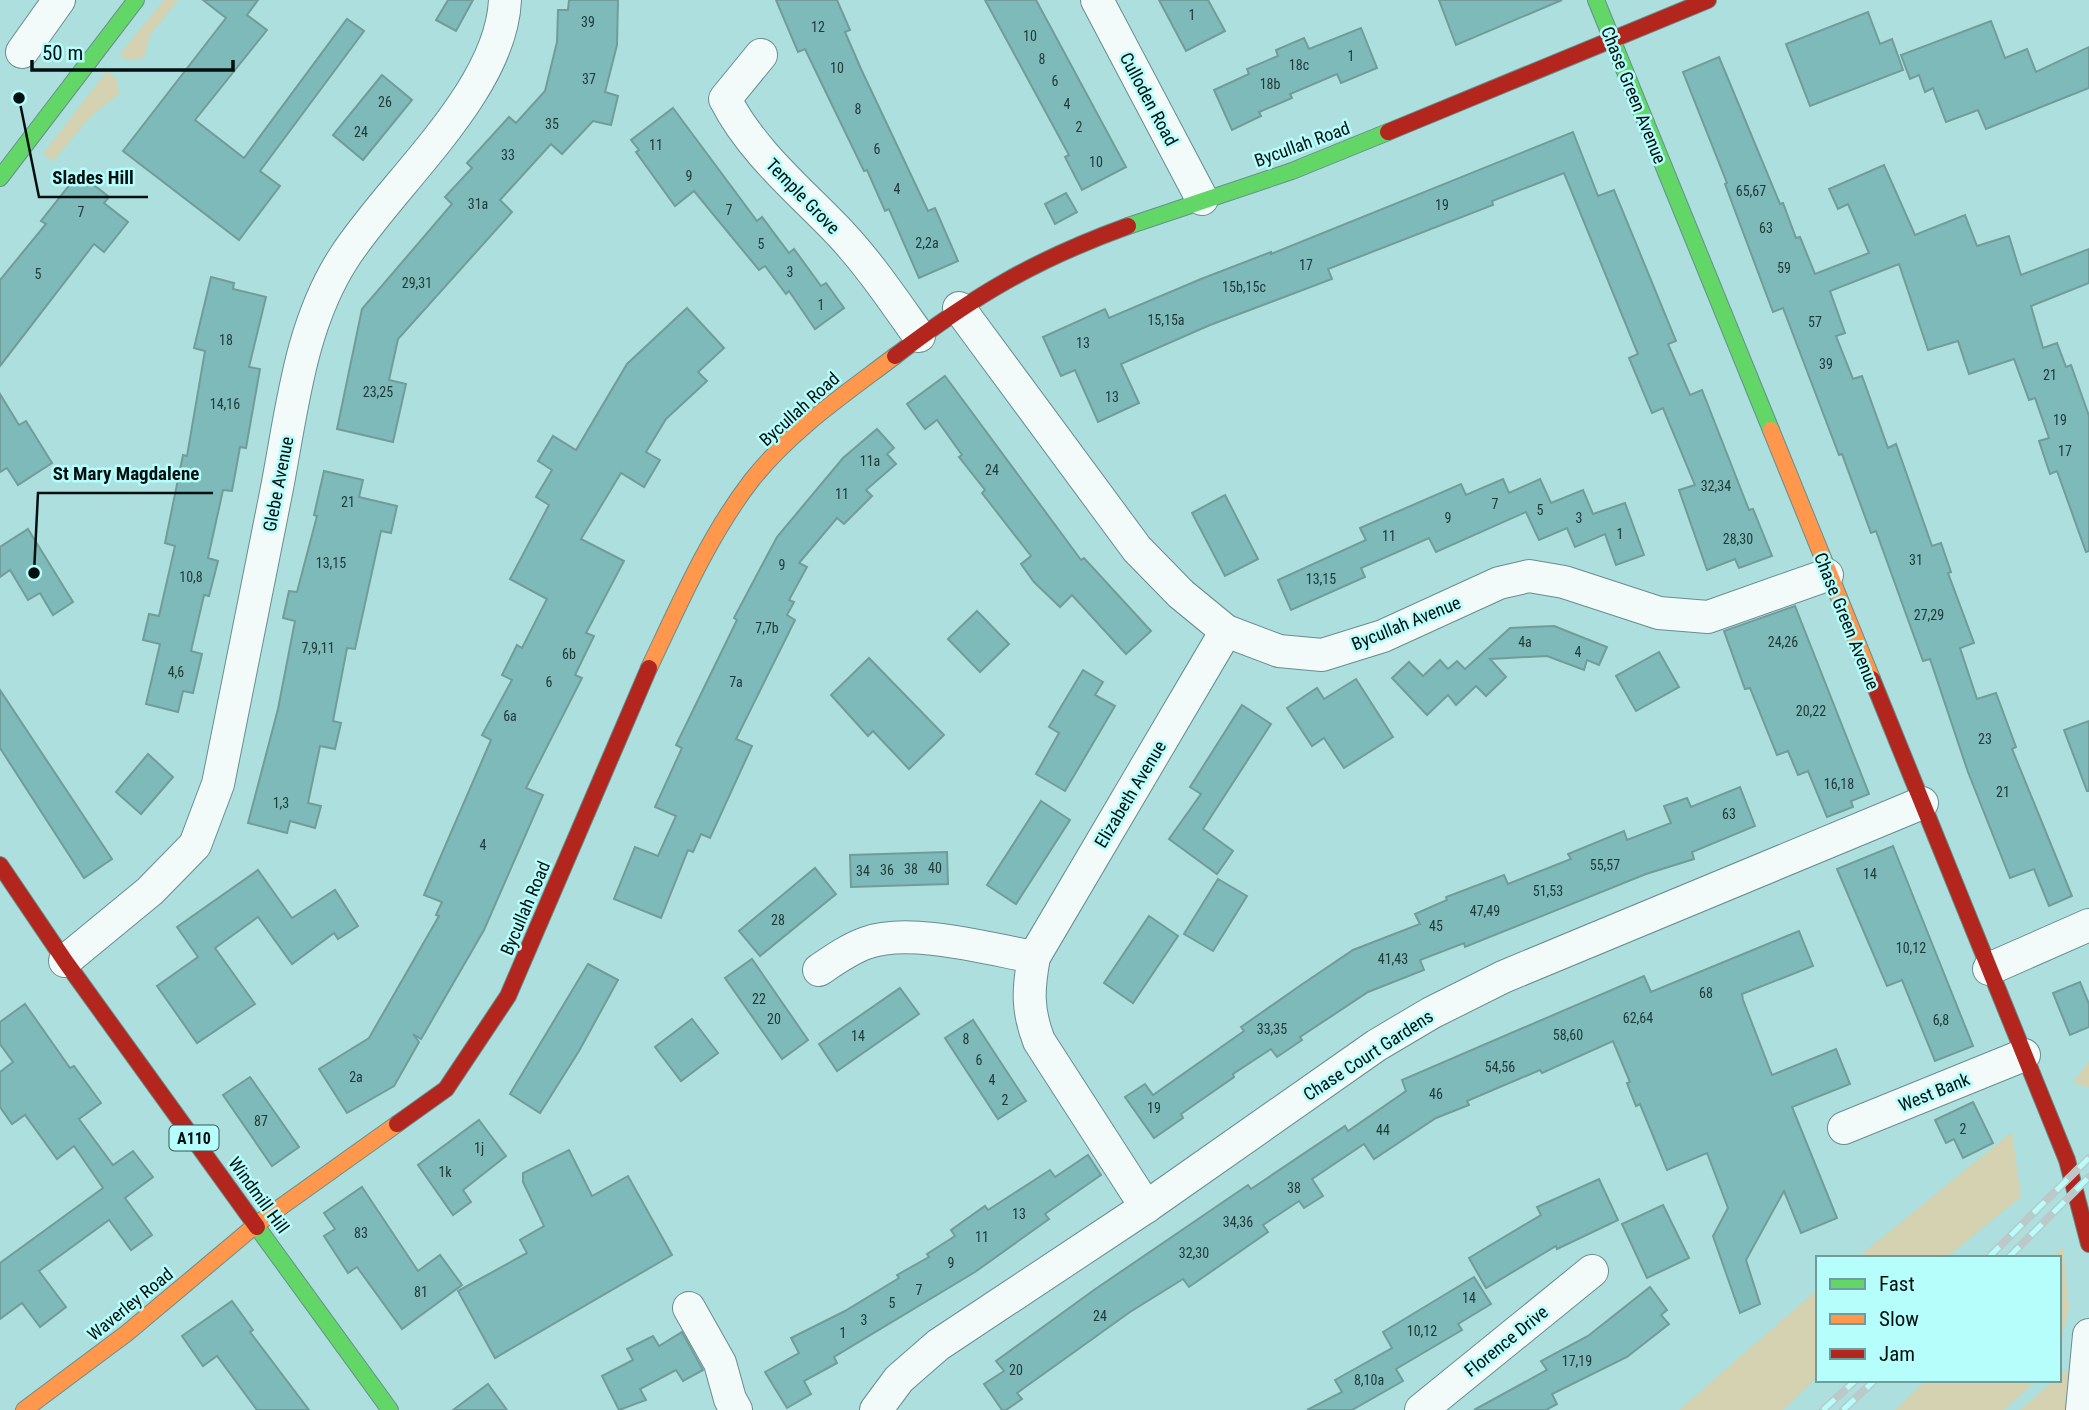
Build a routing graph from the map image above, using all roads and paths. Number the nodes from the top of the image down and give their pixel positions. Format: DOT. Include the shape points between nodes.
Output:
graph roads {
  1 [pos="59,0"];
  2 [pos="135,0"];
  3 [pos="505,0"];
  4 [pos="1097,0"];
  5 [pos="1596,0"];
  6 [pos="1708,0"];
  7 [pos="1612,40"];
  8 [pos="22,52"];
  9 [pos="761,55"];
  10 [pos="0,178"];
  11 [pos="1202,199"];
  12 [pos="959,308"];
  13 [pos="919,336"];
  14 [pos="1827,575"];
  15 [pos="1226,631"];
  16 [pos="1922,803"];
  17 [pos="0,865"];
  18 [pos="2089,925"];
  19 [pos="1034,957"];
  20 [pos="65,961"];
  21 [pos="1989,969"];
  22 [pos="819,970"];
  23 [pos="2024,1055"];
  24 [pos="1844,1128"];
  25 [pos="1146,1206"];
  26 [pos="257,1224"];
  27 [pos="2089,1244"];
  28 [pos="1592,1271"];
  29 [pos="689,1308"];
  30 [pos="2089,1335"];
  31 [pos="24,1410"];
  32 [pos="390,1410"];
  33 [pos="736,1410"];
  34 [pos="876,1410"];
  35 [pos="1421,1410"];
  36 [pos="2082,1410"];
  1 -- 8 [label="street"];
  2 -- 10 [label="street"];
  3 -- 20 [label="street, Glebe Avenue" via="501,32 490,62 472,92 346,254 309,327 218,784 203,831 169,873"];
  4 -- 11 [label="street, Culloden Road"];
  5 -- 7 [label="street, Chase Green Avenue"];
  6 -- 7 [label="street, Bycullah Road"];
  7 -- 11 [label="street, Bycullah Road" via="1292,171"];
  7 -- 14 [label="street, Chase Green Avenue"];
  9 -- 13 [label="street, Temple Grove" via="725,99 734,116 873,272"];
  11 -- 12 [label="street, Bycullah Road" via="1072,247 1018,272"];
  12 -- 13 [label="street, Bycullah Road"];
  12 -- 15 [label="street, Bycullah Avenue" via="1137,549"];
  13 -- 26 [label="street, Bycullah Road" via="809,422 751,481 722,523 642,682 508,996 446,1089"];
  14 -- 15 [label="street, Bycullah Avenue" via="1708,617 1659,613 1564,582 1529,576 1500,583 1383,636 1322,655 1279,651"];
  14 -- 16 [label="street, Chase Green Avenue"];
  15 -- 19 [label="street, Elizabeth Avenue"];
  16 -- 21 [label="street, Chase Green Avenue"];
  16 -- 25 [label="street, Chase Court Gardens" via="1503,977 1431,1013 1377,1045"];
  17 -- 20 [label="street, Windmill Hill / A110"];
  18 -- 21 [label="street"];
  19 -- 22 [label="street" via="938,939 883,940 846,953"];
  19 -- 25 [label="street, Elizabeth Avenue" via="1028,992 1030,1017 1039,1041"];
  20 -- 26 [label="street, Windmill Hill / A110"];
  21 -- 23 [label="street, Chase Green Avenue"];
  23 -- 24 [label="street, West Bank"];
  23 -- 27 [label="street, Chase Green Avenue" via="2067,1160"];
  25 -- 34 [label="street, Chase Court Gardens" via="938,1345 899,1379"];
  26 -- 31 [label="street, Waverley Road" via="127,1333"];
  26 -- 32 [label="street, Windmill Hill / A110"];
  28 -- 35 [label="street, Florence Drive"];
  29 -- 33 [label="street" via="720,1363"];
  30 -- 36 [label="street"];
}
